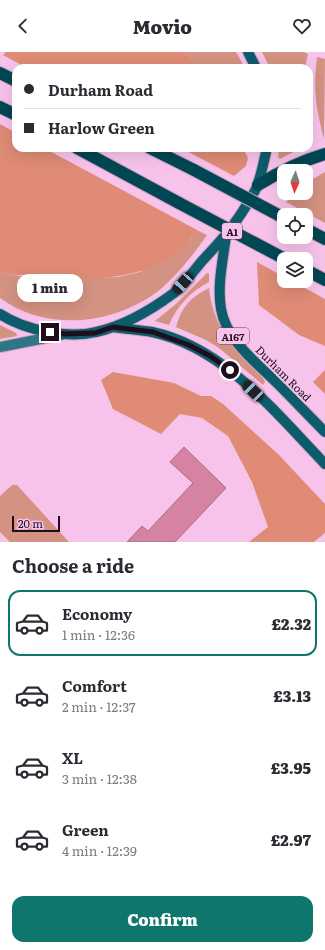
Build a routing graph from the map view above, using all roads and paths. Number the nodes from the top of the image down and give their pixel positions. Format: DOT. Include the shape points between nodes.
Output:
graph roads {
  1 [pos="248,52"];
  2 [pos="254,64"];
  3 [pos="0,73"];
  4 [pos="12,78"];
  5 [pos="0,107"];
  6 [pos="12,113"];
  7 [pos="84,152"];
  8 [pos="158,152"];
  9 [pos="266,152"];
  10 [pos="325,154"];
  11 [pos="258,185"];
  12 [pos="277,214"];
  13 [pos="313,233"];
  14 [pos="226,236"];
  15 [pos="325,239"];
  16 [pos="277,255"];
  17 [pos="313,274"];
  18 [pos="325,280"];
  19 [pos="0,314"];
  20 [pos="113,327"];
  21 [pos="65,334"];
  22 [pos="0,347"];
  23 [pos="325,432"];
  24 [pos="325,464"];
  1 -- 2 [label="main road"];
  3 -- 4 [label="highway"];
  5 -- 6 [label="highway"];
  7 -- 16 [label="highway, A1, bridge"];
  8 -- 12 [label="highway, bridge"];
  9 -- 11 [label="main road, A167"];
  10 -- 11 [label="highway" via="289,167"];
  11 -- 14 [label="main road, A167" via="243,213"];
  13 -- 15 [label="highway"];
  14 -- 20 [label="main road, A167" via="175,292 145,313"];
  14 -- 23 [label="main road, Durham Road / A167" via="220,297 221,310 228,330 248,354"];
  17 -- 18 [label="highway"];
  19 -- 21 [label="main road, A167" via="35,329"];
  20 -- 21 [label="main road, A167" via="95,333"];
  20 -- 24 [label="main road, A167" via="153,332 210,356 230,370 275,412"];
  21 -- 22 [label="main road"];
}
